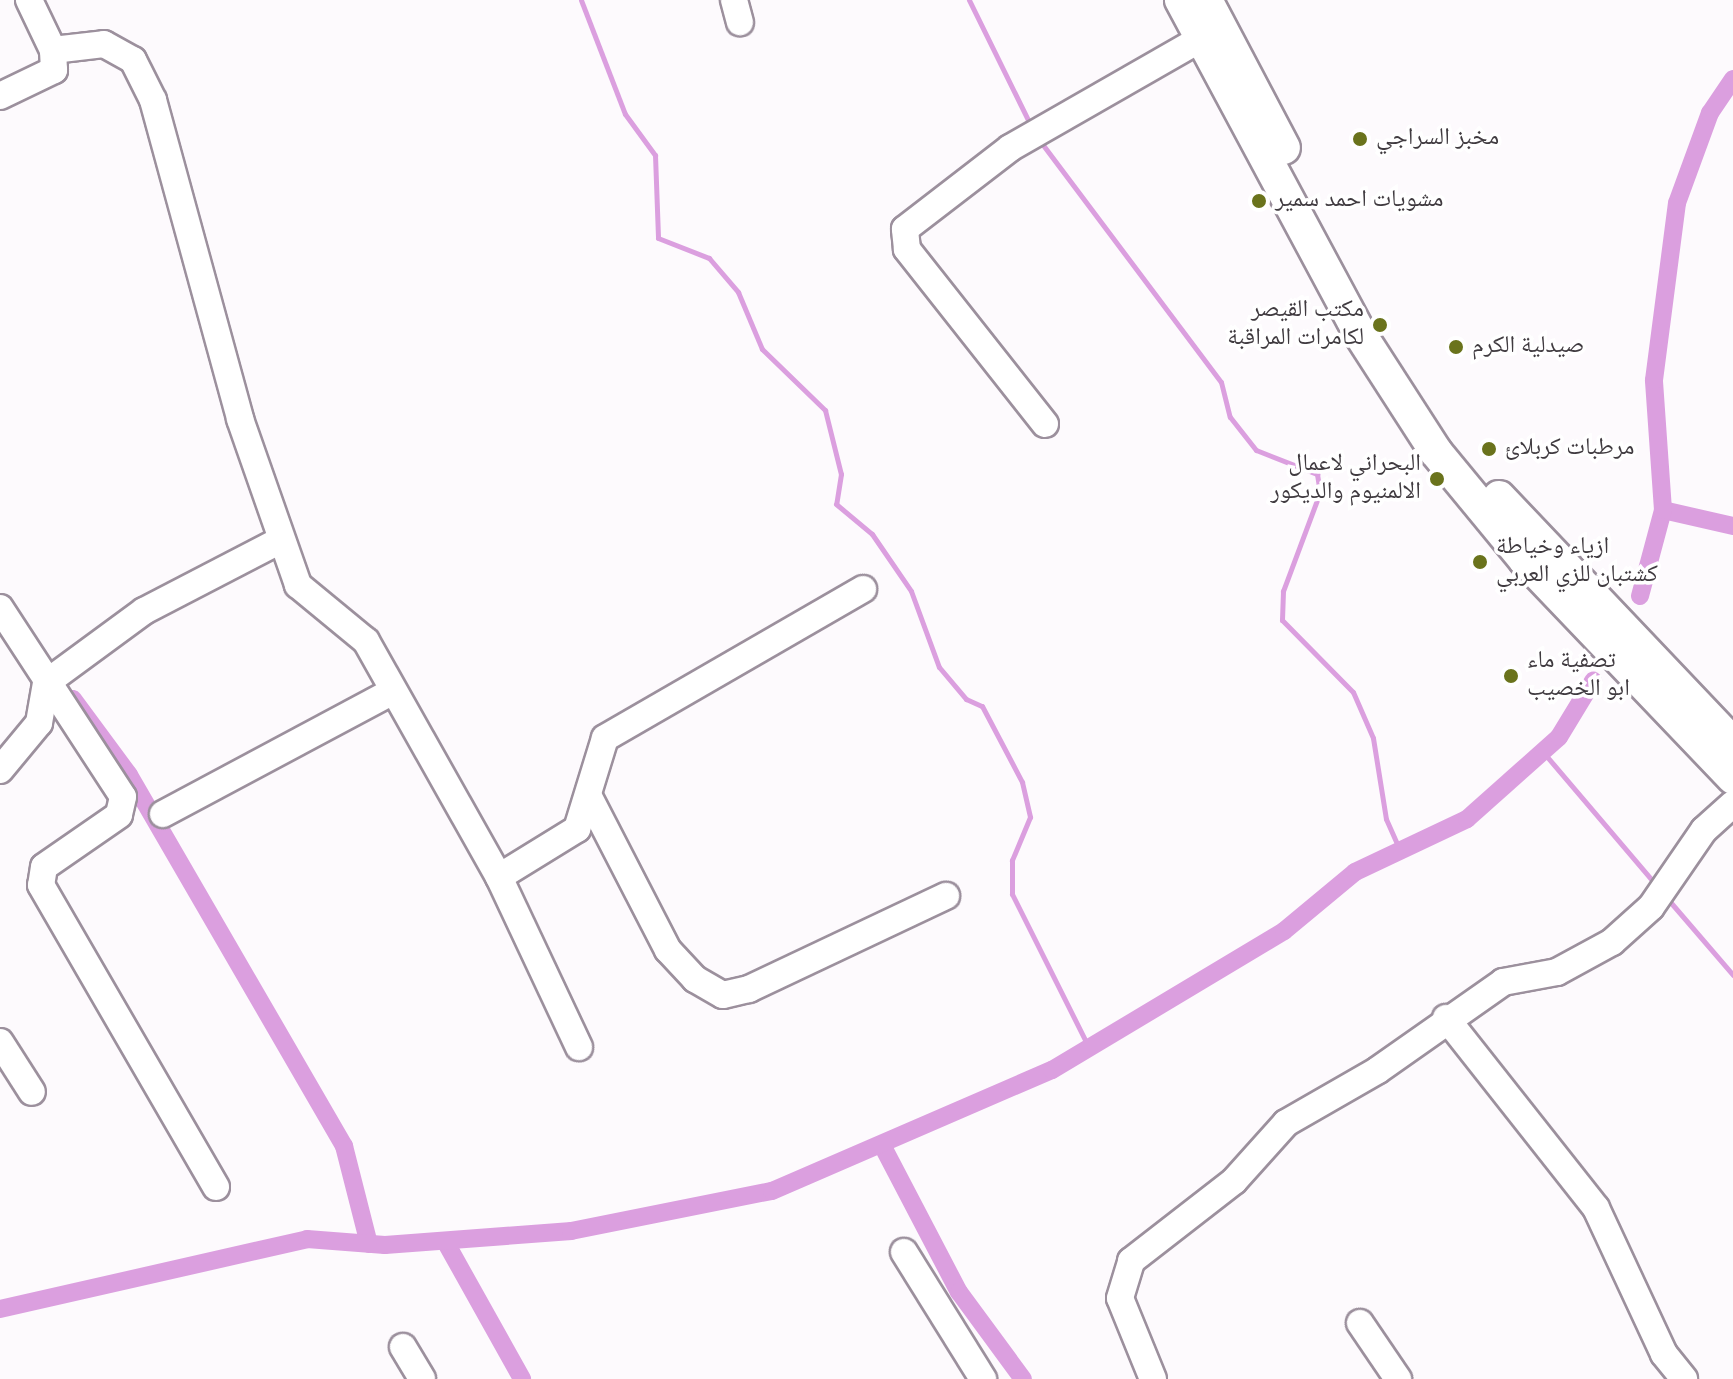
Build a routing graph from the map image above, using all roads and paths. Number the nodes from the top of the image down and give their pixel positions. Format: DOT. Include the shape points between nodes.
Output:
graph roads {
  1 [pos="29,0"];
  2 [pos="1181,0"];
  3 [pos="1206,0"];
  4 [pos="1200,39"];
  5 [pos="53,50"];
  6 [pos="0,96"];
  7 [pos="1045,424"];
  8 [pos="279,541"];
  9 [pos="863,589"];
  10 [pos="0,608"];
  11 [pos="46,683"];
  12 [pos="390,693"];
  13 [pos="1733,744"];
  14 [pos="0,770"];
  15 [pos="1733,778"];
  16 [pos="589,797"];
  17 [pos="1733,804"];
  18 [pos="163,814"];
  19 [pos="499,877"];
  20 [pos="946,896"];
  21 [pos="1446,1018"];
  22 [pos="0,1042"];
  23 [pos="579,1047"];
  24 [pos="32,1092"];
  25 [pos="216,1187"];
  26 [pos="904,1252"];
  27 [pos="1360,1323"];
  28 [pos="403,1347"];
  29 [pos="422,1379"];
  30 [pos="983,1379"];
  31 [pos="1153,1379"];
  32 [pos="1398,1379"];
  33 [pos="1684,1379"];
  1 -- 5 [label="street"];
  2 -- 4 [label="main road"];
  3 -- 13 [label="main road" via="1426,400 1509,509"];
  4 -- 7 [label="street" via="1010,148 908,225 903,240"];
  4 -- 15 [label="main road" via="1360,334 1436,452 1525,560"];
  5 -- 6 [label="street" via="54,70"];
  5 -- 8 [label="street" via="104,44 133,60 153,100"];
  8 -- 11 [label="street" via="144,611"];
  8 -- 12 [label="street" via="298,585 366,641"];
  9 -- 16 [label="street" via="605,738"];
  10 -- 11 [label="street"];
  11 -- 14 [label="street" via="39,723"];
  11 -- 25 [label="street" via="123,806 44,867 41,885"];
  12 -- 18 [label="street"];
  12 -- 19 [label="street"];
  16 -- 19 [label="street" via="577,829"];
  16 -- 20 [label="street" via="668,950 695,979 723,995 749,989"];
  17 -- 21 [label="street" via="1670,873 1651,907 1612,942 1557,972 1503,982"];
  19 -- 23 [label="street"];
  21 -- 31 [label="street" via="1378,1070 1286,1123 1234,1181 1131,1261 1120,1298"];
  21 -- 33 [label="street" via="1596,1208 1664,1354"];
  22 -- 24 [label="street"];
  26 -- 30 [label="street"];
  27 -- 32 [label="street"];
  28 -- 29 [label="street"];
}
